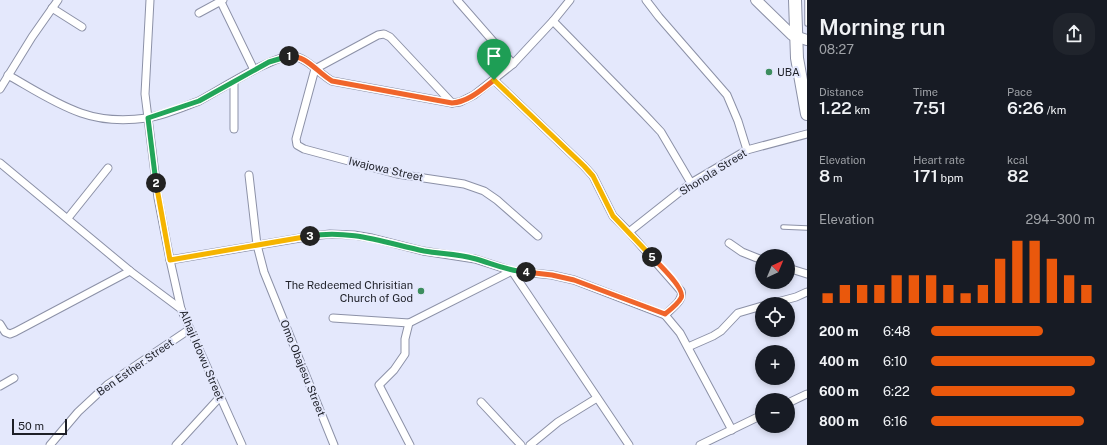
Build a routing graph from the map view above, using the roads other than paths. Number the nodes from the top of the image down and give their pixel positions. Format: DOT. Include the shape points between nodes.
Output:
graph roads {
  1 [pos="58,0"];
  2 [pos="150,0"];
  3 [pos="221,0"];
  4 [pos="457,0"];
  5 [pos="646,0"];
  6 [pos="756,0"];
  7 [pos="795,0"];
  8 [pos="807,0"];
  9 [pos="566,1"];
  10 [pos="52,8"];
  11 [pos="199,12"];
  12 [pos="553,21"];
  13 [pos="807,24"];
  14 [pos="82,27"];
  15 [pos="802,38"];
  16 [pos="513,64"];
  17 [pos="254,70"];
  18 [pos="315,70"];
  19 [pos="8,75"];
  20 [pos="494,80"];
  21 [pos="234,82"];
  22 [pos="0,89"];
  23 [pos="452,103"];
  24 [pos="807,114"];
  25 [pos="148,118"];
  26 [pos="234,129"];
  27 [pos="807,134"];
  28 [pos="747,150"];
  29 [pos="0,163"];
  30 [pos="108,168"];
  31 [pos="249,174"];
  32 [pos="691,183"];
  33 [pos="68,218"];
  34 [pos="783,227"];
  35 [pos="807,228"];
  36 [pos="629,232"];
  37 [pos="538,236"];
  38 [pos="729,243"];
  39 [pos="257,245"];
  40 [pos="755,257"];
  41 [pos="170,260"];
  42 [pos="795,270"];
  43 [pos="130,271"];
  44 [pos="512,271"];
  45 [pos="807,274"];
  46 [pos="807,292"];
  47 [pos="795,297"];
  48 [pos="755,308"];
  49 [pos="182,309"];
  50 [pos="665,314"];
  51 [pos="333,318"];
  52 [pos="0,324"];
  53 [pos="409,324"];
  54 [pos="190,329"];
  55 [pos="688,347"];
  56 [pos="14,378"];
  57 [pos="0,386"];
  58 [pos="807,394"];
  59 [pos="220,397"];
  60 [pos="597,398"];
  61 [pos="795,400"];
  62 [pos="481,402"];
  63 [pos="755,418"];
  64 [pos="732,430"];
  65 [pos="50,445"];
  66 [pos="176,445"];
  67 [pos="242,445"];
  68 [pos="334,445"];
  69 [pos="410,445"];
  70 [pos="521,445"];
  71 [pos="530,445"];
  72 [pos="629,445"];
  73 [pos="700,445"];
  1 -- 10 [label="street"];
  2 -- 25 [label="street, Alhaji Idowu Street" via="145,94"];
  3 -- 11 [label="street"];
  3 -- 17 [label="street"];
  4 -- 16 [label="street"];
  5 -- 28 [label="street" via="727,95"];
  6 -- 15 [label="main road" via="785,30"];
  7 -- 15 [label="highway"];
  8 -- 13 [label="lane"];
  9 -- 12 [label="street"];
  10 -- 14 [label="street"];
  10 -- 19 [label="street"];
  12 -- 16 [label="street"];
  12 -- 32 [label="street" via="656,126"];
  15 -- 24 [label="highway" via="797,58"];
  16 -- 20 [label="street"];
  17 -- 18 [label="street" via="286,56 294,56 305,60"];
  17 -- 21 [label="street"];
  18 -- 23 [label="street" via="332,81"];
  18 -- 23 [label="street" via="384,34 390,37"];
  18 -- 37 [label="street, Iwajowa Street" via="296,139 297,145 397,174 464,184 484,191"];
  19 -- 22 [label="street"];
  19 -- 25 [label="street" via="81,113 96,117"];
  20 -- 23 [label="street" via="467,99"];
  20 -- 36 [label="street" via="593,176 613,216"];
  21 -- 25 [label="street" via="199,101"];
  21 -- 26 [label="street"];
  25 -- 41 [label="street, Alhaji Idowu Street" via="158,198"];
  27 -- 28 [label="street, Shonola Street"];
  28 -- 32 [label="street, Shonola Street"];
  29 -- 33 [label="street"];
  30 -- 33 [label="street"];
  31 -- 39 [label="street, Omo Obajesu Street"];
  32 -- 36 [label="street, Shonola Street"];
  33 -- 43 [label="street"];
  34 -- 35 [label="lane"];
  36 -- 50 [label="street" via="681,290 681,299"];
  38 -- 40 [label="street"];
  39 -- 41 [label="street"];
  39 -- 44 [label="street" via="330,234 354,235 475,259"];
  39 -- 68 [label="street, Omo Obajesu Street" via="264,272"];
  41 -- 49 [label="street, Alhaji Idowu Street"];
  42 -- 45 [label="street"];
  43 -- 49 [label="street"];
  43 -- 52 [label="street" via="10,334 5,332"];
  44 -- 50 [label="street" via="574,280"];
  44 -- 53 [label="street"];
  44 -- 60 [label="street"];
  46 -- 47 [label="street"];
  48 -- 55 [label="street" via="738,313 721,331"];
  49 -- 54 [label="street, Alhaji Idowu Street"];
  50 -- 55 [label="street"];
  51 -- 53 [label="street"];
  53 -- 69 [label="street" via="405,354 379,385"];
  54 -- 59 [label="street, Alhaji Idowu Street"];
  54 -- 65 [label="street, Ben Esther Street" via="107,385 78,412"];
  55 -- 64 [label="street"];
  56 -- 57 [label="street"];
  58 -- 61 [label="street"];
  59 -- 66 [label="street"];
  59 -- 67 [label="street, Alhaji Idowu Street"];
  60 -- 71 [label="street" via="558,422"];
  60 -- 72 [label="street"];
  62 -- 70 [label="street"];
  63 -- 64 [label="street"];
  64 -- 73 [label="street"];
}
